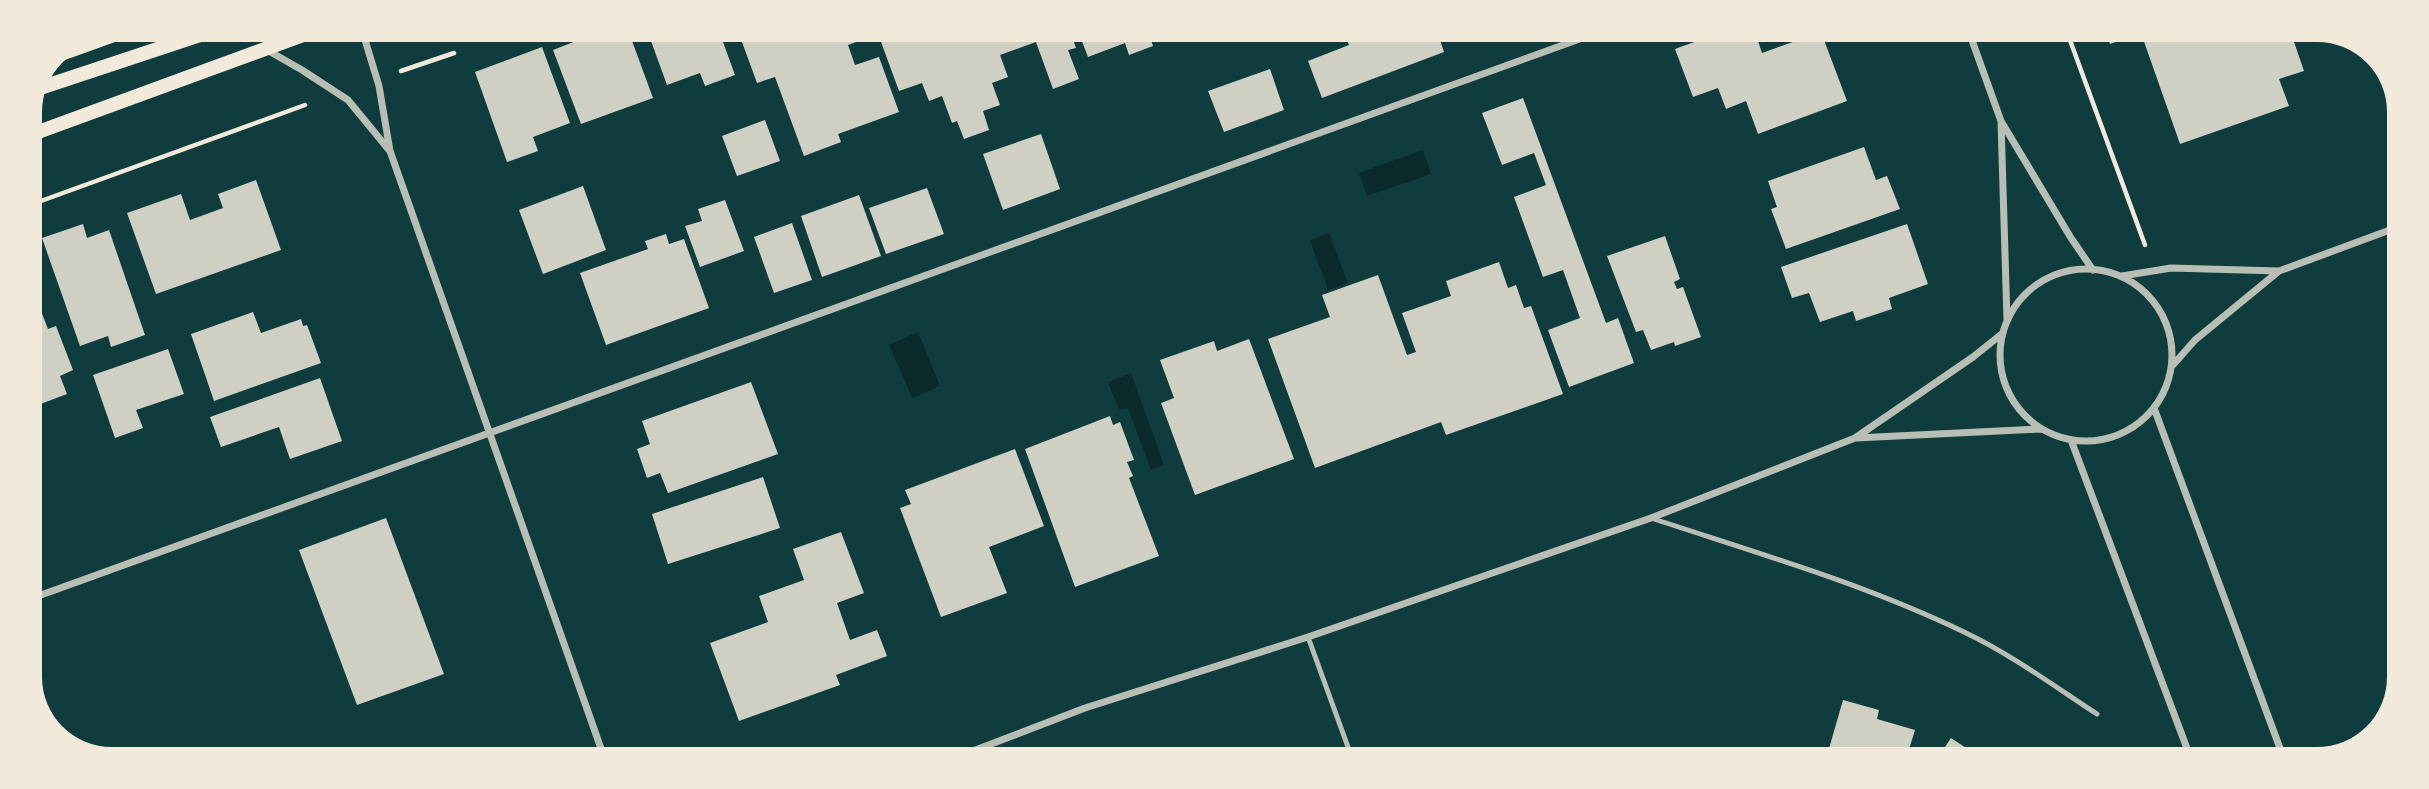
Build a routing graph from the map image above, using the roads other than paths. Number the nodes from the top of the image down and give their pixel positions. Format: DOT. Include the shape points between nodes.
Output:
graph roads {
  1 [pos="179,42"];
  2 [pos="284,42"];
  3 [pos="366,42"];
  4 [pos="1571,42"];
  5 [pos="1973,42"];
  6 [pos="265,49"];
  7 [pos="47,86"];
  8 [pos="2001,121"];
  9 [pos="42,131"];
  10 [pos="390,150"];
  11 [pos="2387,231"];
  12 [pos="2093,270"];
  13 [pos="2279,271"];
  14 [pos="2121,276"];
  15 [pos="2007,320"];
  16 [pos="2003,333"];
  17 [pos="2172,366"];
  18 [pos="2154,408"];
  19 [pos="2041,429"];
  20 [pos="489,433"];
  21 [pos="1855,438"];
  22 [pos="2071,440"];
  23 [pos="1651,518"];
  24 [pos="42,595"];
  25 [pos="1308,637"];
  26 [pos="2096,714"];
  27 [pos="600,747"];
  28 [pos="983,747"];
  29 [pos="1348,747"];
  30 [pos="2187,747"];
  31 [pos="2280,747"];
  1 -- 7 [label="main road"];
  2 -- 6 [label="main road"];
  3 -- 10 [label="street"];
  4 -- 20 [label="street"];
  5 -- 8 [label="street"];
  6 -- 9 [label="main road"];
  6 -- 10 [label="street" via="348,100"];
  8 -- 12 [label="street"];
  8 -- 15 [label="street"];
  10 -- 20 [label="street"];
  11 -- 13 [label="street"];
  12 -- 14 [label="street"];
  12 -- 15 [label="street" via="2067,271 2042,281 2022,298"];
  13 -- 14 [label="street" via="2171,268"];
  13 -- 17 [label="street" via="2195,340"];
  14 -- 17 [label="street" via="2144,291 2161,313 2171,339"];
  15 -- 16 [label="street"];
  16 -- 19 [label="street" via="2000,361 2006,387 2020,410"];
  16 -- 21 [label="street"];
  17 -- 18 [label="street"];
  18 -- 22 [label="street" via="2117,436"];
  18 -- 31 [label="street"];
  19 -- 21 [label="street"];
  19 -- 22 [label="street"];
  20 -- 24 [label="street"];
  20 -- 27 [label="street"];
  21 -- 23 [label="street"];
  22 -- 30 [label="street"];
  23 -- 25 [label="street"];
  23 -- 26 [label="lane" via="1927,615 1995,648"];
  25 -- 28 [label="street" via="1085,708"];
  25 -- 29 [label="lane"];
}
